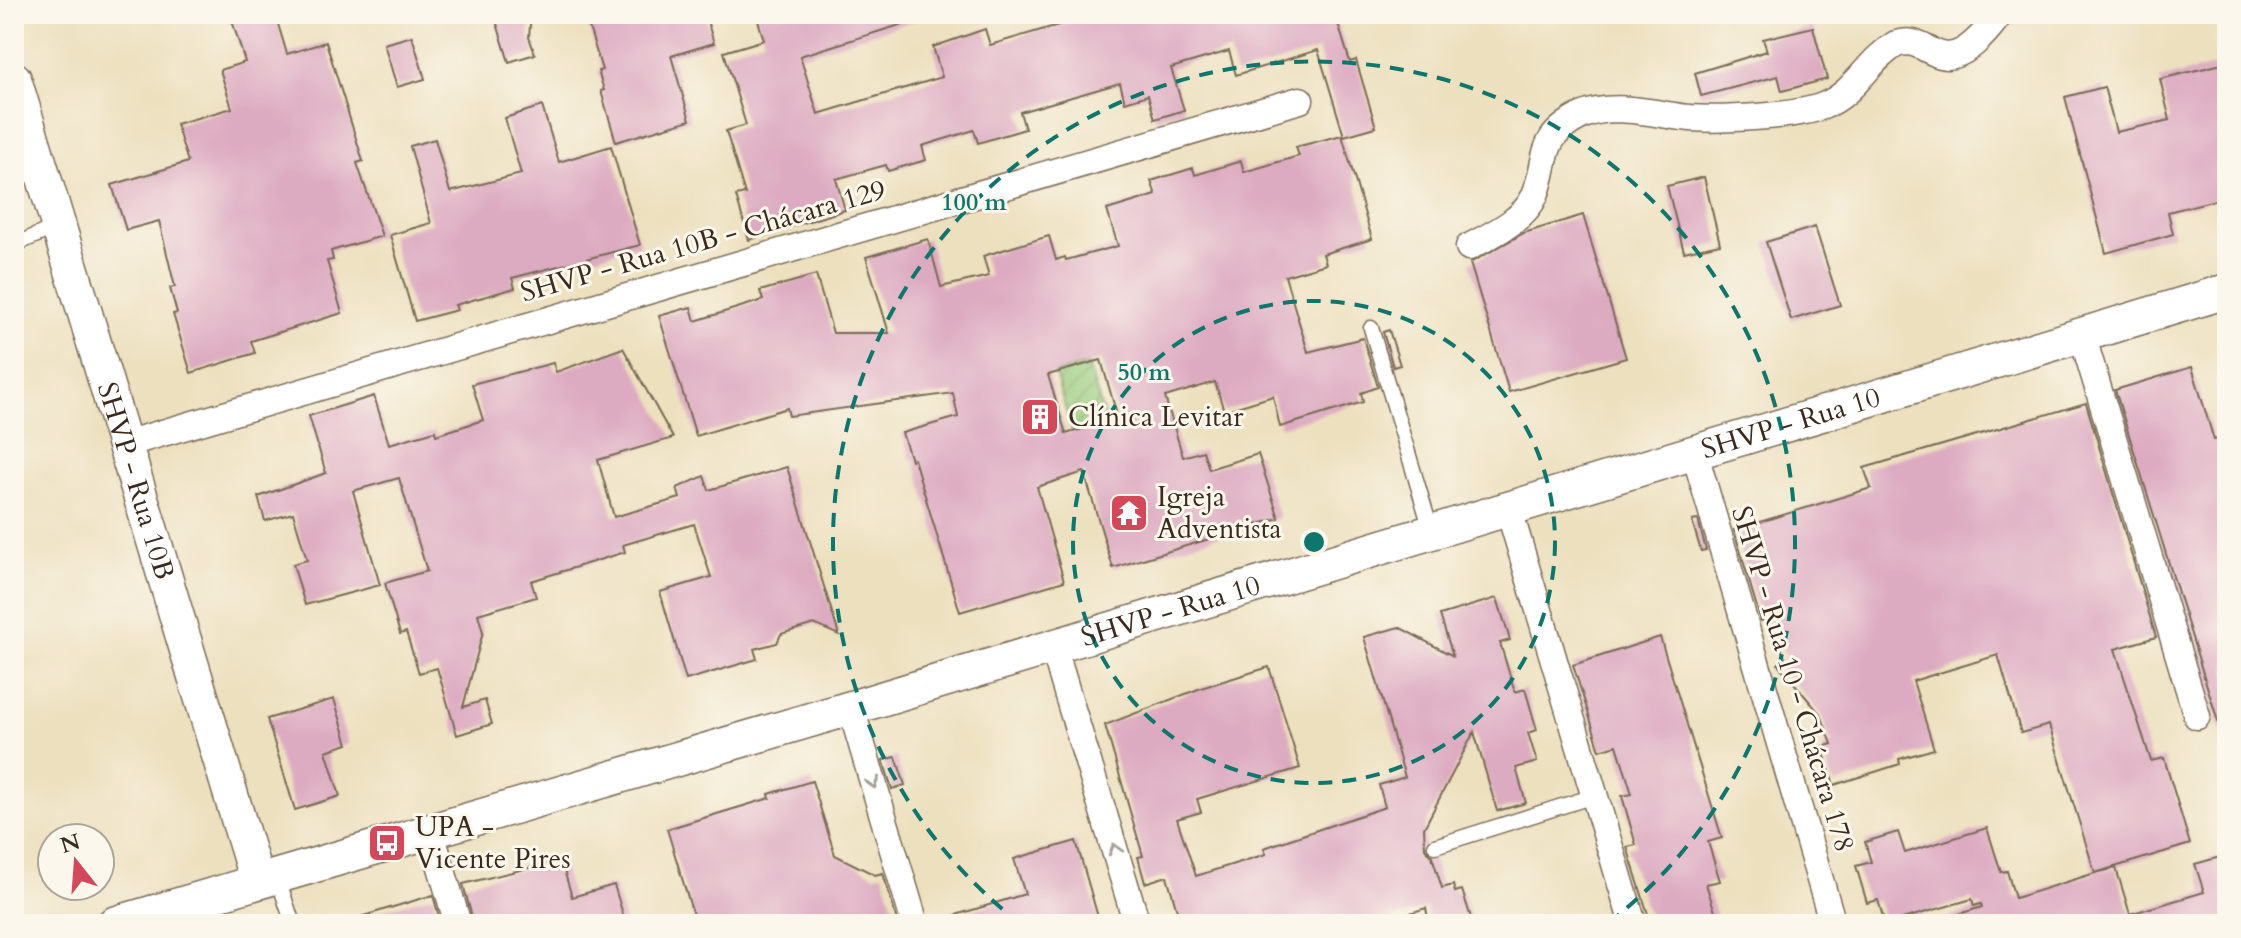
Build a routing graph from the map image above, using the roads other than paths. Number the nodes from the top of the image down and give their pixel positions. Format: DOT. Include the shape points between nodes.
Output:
graph roads {
  1 [pos="2000,14"];
  2 [pos="14,79"];
  3 [pos="1300,100"];
  4 [pos="58,226"];
  5 [pos="14,245"];
  6 [pos="1469,247"];
  7 [pos="2227,291"];
  8 [pos="1371,328"];
  9 [pos="2082,335"];
  10 [pos="125,444"];
  11 [pos="1694,451"];
  12 [pos="1508,507"];
  13 [pos="1431,530"];
  14 [pos="1053,646"];
  15 [pos="851,708"];
  16 [pos="2197,716"];
  17 [pos="1594,796"];
  18 [pos="430,830"];
  19 [pos="1435,846"];
  20 [pos="267,878"];
  21 [pos="114,924"];
  22 [pos="293,924"];
  23 [pos="458,924"];
  24 [pos="915,924"];
  25 [pos="1137,924"];
  26 [pos="1633,924"];
  27 [pos="1833,924"];
  1 -- 6 [label="street" via="1981,36 1951,56 1921,44 1896,44 1844,97 1820,107 1735,117 1625,110 1585,114 1563,127 1544,151 1535,196 1522,213"];
  2 -- 4 [label="street, SHVP - Rua 10B"];
  3 -- 10 [label="street, SHVP - Rua 10B - Chácara 129"];
  4 -- 5 [label="lane"];
  4 -- 10 [label="street, SHVP - Rua 10B"];
  7 -- 9 [label="street, SHVP - Rua 10"];
  8 -- 13 [label="lane"];
  9 -- 11 [label="street, SHVP - Rua 10"];
  9 -- 16 [label="street"];
  10 -- 20 [label="street, SHVP - Rua 10B"];
  11 -- 12 [label="street, SHVP - Rua 10"];
  11 -- 27 [label="street, SHVP - Rua 10 - Chácara 178"];
  12 -- 13 [label="street, SHVP - Rua 10"];
  12 -- 17 [label="street"];
  13 -- 14 [label="street, SHVP - Rua 10"];
  14 -- 15 [label="street, SHVP - Rua 10"];
  25 -- 14 [label="street, one-way"];
  15 -- 18 [label="street, SHVP - Rua 10"];
  15 -- 24 [label="street, one-way"];
  17 -- 19 [label="lane"];
  17 -- 26 [label="street"];
  18 -- 20 [label="street, SHVP - Rua 10"];
  18 -- 23 [label="street"];
  20 -- 21 [label="street, SHVP - Rua 10"];
  20 -- 22 [label="lane"];
}
